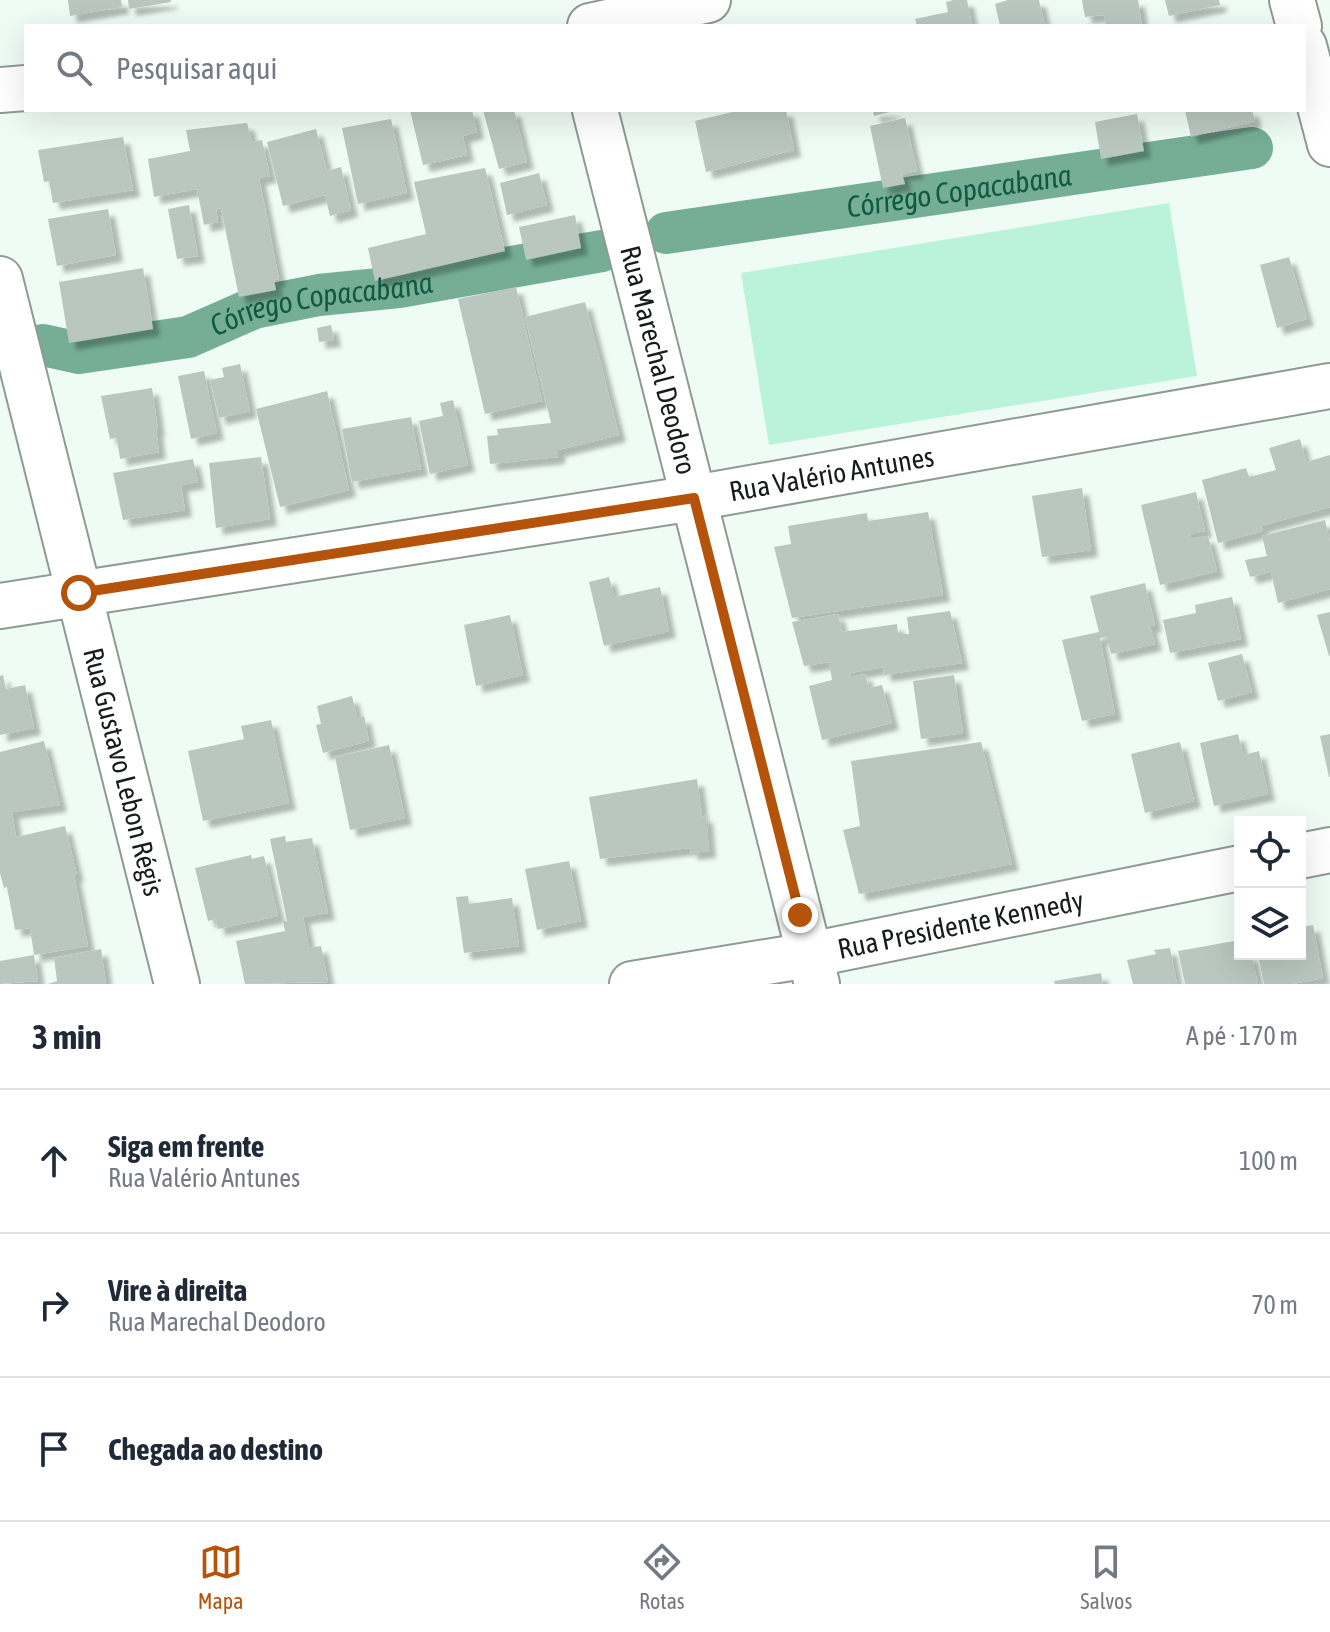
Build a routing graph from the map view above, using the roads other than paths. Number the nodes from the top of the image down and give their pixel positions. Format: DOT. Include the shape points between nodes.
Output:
graph roads {
  1 [pos="567,0"];
  2 [pos="708,0"];
  3 [pos="1292,0"];
  4 [pos="573,24"];
  5 [pos="599,24"];
  6 [pos="1298,24"];
  7 [pos="1306,54"];
  8 [pos="24,88"];
  9 [pos="0,90"];
  10 [pos="596,112"];
  11 [pos="1330,144"];
  12 [pos="0,279"];
  13 [pos="1330,386"];
  14 [pos="694,498"];
  15 [pos="79,593"];
  16 [pos="0,606"];
  17 [pos="1330,850"];
  18 [pos="1306,855"];
  19 [pos="1234,869"];
  20 [pos="813,970"];
  21 [pos="177,984"];
  22 [pos="632,984"];
  1 -- 4 [label="street"];
  2 -- 5 [label="street"];
  3 -- 6 [label="street"];
  7 -- 11 [label="street"];
  8 -- 9 [label="street"];
  10 -- 14 [label="street, Rua Marechal Deodoro"];
  12 -- 15 [label="street, Rua Gustavo Lebon Régis"];
  13 -- 14 [label="street, Rua Valério Antunes"];
  14 -- 15 [label="street, Rua Valério Antunes"];
  14 -- 20 [label="street, Rua Marechal Deodoro"];
  15 -- 16 [label="street, Rua Valério Antunes"];
  15 -- 21 [label="street, Rua Gustavo Lebon Régis"];
  17 -- 18 [label="street"];
  19 -- 20 [label="street, Rua Presidente Kennedy"];
  20 -- 22 [label="street, Rua Presidente Kennedy"];
}
